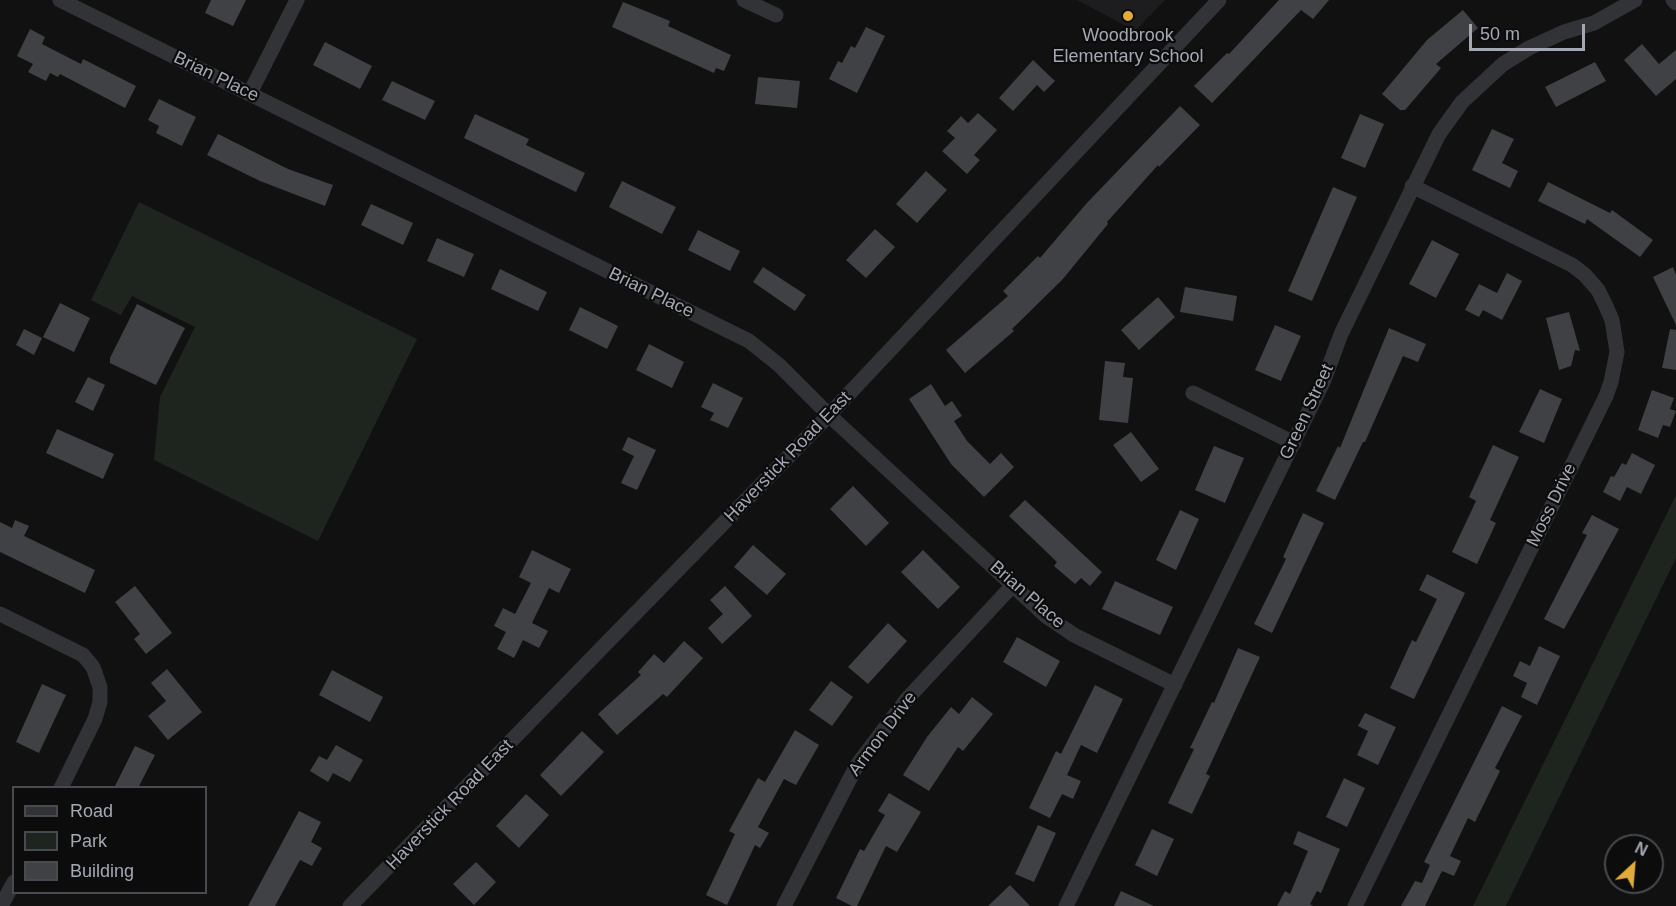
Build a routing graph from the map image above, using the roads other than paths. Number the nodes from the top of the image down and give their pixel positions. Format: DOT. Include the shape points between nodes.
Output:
graph roads {
  1 [pos="60,0"];
  2 [pos="297,0"];
  3 [pos="744,0"];
  4 [pos="1219,0"];
  5 [pos="1635,0"];
  6 [pos="776,15"];
  7 [pos="250,93"];
  8 [pos="1412,186"];
  9 [pos="1193,393"];
  10 [pos="829,414"];
  11 [pos="1294,443"];
  12 [pos="1013,585"];
  13 [pos="0,614"];
  14 [pos="1175,685"];
  15 [pos="62,786"];
  16 [pos="12,886"];
  17 [pos="2,906"];
  18 [pos="350,906"];
  19 [pos="784,906"];
  20 [pos="1066,906"];
  21 [pos="1355,906"];
  1 -- 7 [label="street, Brian Place"];
  2 -- 7 [label="street"];
  3 -- 6 [label="street"];
  4 -- 10 [label="street, Haverstick Road East"];
  5 -- 8 [label="street, Green Street" via="1594,22 1529,48 1503,64 1462,102 1439,134"];
  7 -- 10 [label="street, Brian Place" via="749,341"];
  8 -- 11 [label="street, Green Street"];
  8 -- 21 [label="street, Moss Drive" via="1585,275 1605,304 1617,351 1606,396"];
  9 -- 11 [label="street"];
  10 -- 12 [label="street, Brian Place"];
  10 -- 18 [label="street, Haverstick Road East"];
  11 -- 14 [label="street, Green Street"];
  12 -- 14 [label="street, Brian Place" via="1046,616 1074,635"];
  12 -- 19 [label="street, Armon Drive" via="907,699 857,765"];
  13 -- 15 [label="street" via="82,655 93,667 100,702"];
  14 -- 20 [label="street, Green Street"];
  16 -- 17 [label="street"];
}
